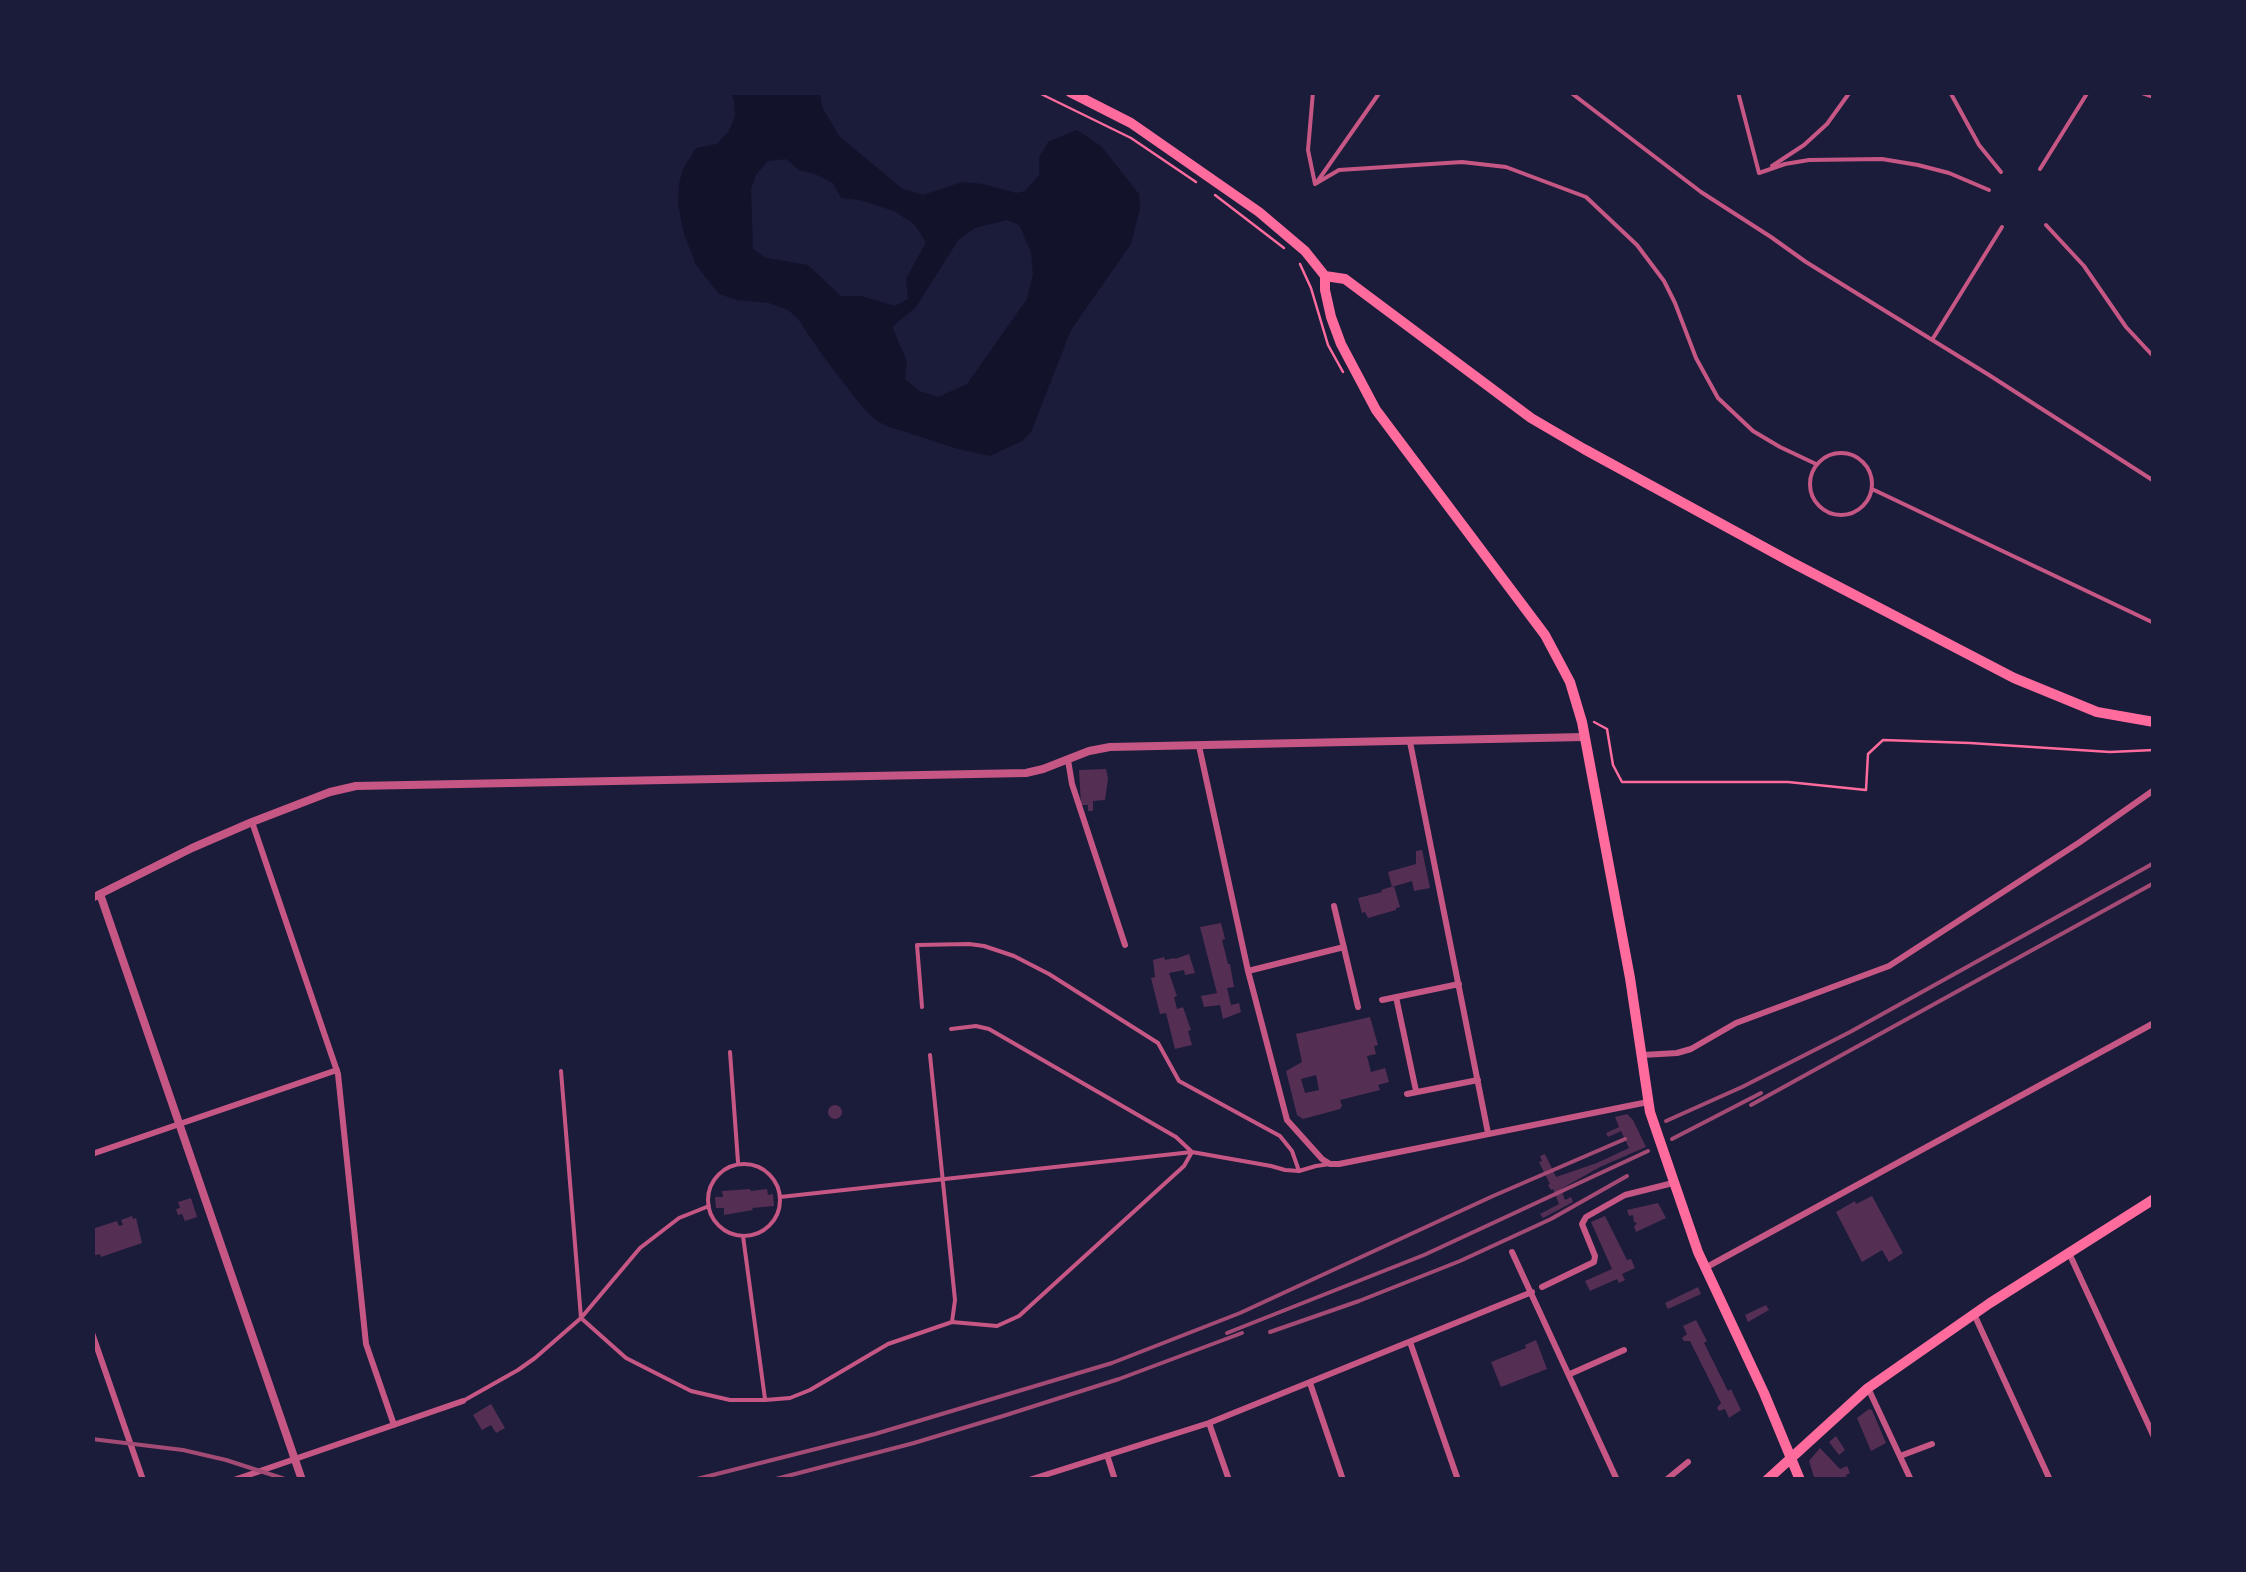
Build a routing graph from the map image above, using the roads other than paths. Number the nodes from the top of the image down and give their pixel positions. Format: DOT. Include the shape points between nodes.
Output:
graph roads {
  1 [pos="1070,92"];
  2 [pos="1313,92"];
  3 [pos="1380,92"];
  4 [pos="1570,92"];
  5 [pos="1738,92"];
  6 [pos="1850,92"];
  7 [pos="1950,92"];
  8 [pos="2088,92"];
  9 [pos="2104,92"];
  10 [pos="2116,92"];
  11 [pos="2139,92"];
  12 [pos="2154,97"];
  13 [pos="2040,168"];
  14 [pos="2001,172"];
  15 [pos="1759,173"];
  16 [pos="1315,185"];
  17 [pos="1989,190"];
  18 [pos="2046,225"];
  19 [pos="2002,227"];
  20 [pos="1324,276"];
  21 [pos="1932,340"];
  22 [pos="2154,357"];
  23 [pos="1816,464"];
  24 [pos="2154,481"];
  25 [pos="1872,489"];
  26 [pos="2154,624"];
  27 [pos="2154,722"];
  28 [pos="1584,737"];
  29 [pos="1410,742"];
  30 [pos="1199,746"];
  31 [pos="1068,760"];
  32 [pos="2154,790"];
  33 [pos="252,822"];
  34 [pos="96,896"];
  35 [pos="1334,906"];
  36 [pos="1125,945"];
  37 [pos="1344,946"];
  38 [pos="1248,970"];
  39 [pos="1459,984"];
  40 [pos="1396,998"];
  41 [pos="1382,1000"];
  42 [pos="922,1007"];
  43 [pos="1358,1008"];
  44 [pos="2154,1023"];
  45 [pos="951,1029"];
  46 [pos="730,1052"];
  47 [pos="930,1055"];
  48 [pos="1641,1056"];
  49 [pos="337,1070"];
  50 [pos="562,1071"];
  51 [pos="1478,1080"];
  52 [pos="1416,1092"];
  53 [pos="1407,1094"];
  54 [pos="1649,1107"];
  55 [pos="180,1124"];
  56 [pos="1488,1133"];
  57 [pos="1192,1152"];
  58 [pos="92,1154"];
  59 [pos="738,1164"];
  60 [pos="1330,1164"];
  61 [pos="1299,1172"];
  62 [pos="942,1178"];
  63 [pos="1673,1182"];
  64 [pos="780,1197"];
  65 [pos="2154,1199"];
  66 [pos="709,1206"];
  67 [pos="743,1236"];
  68 [pos="1512,1252"];
  69 [pos="2069,1252"];
  70 [pos="1705,1268"];
  71 [pos="1542,1287"];
  72 [pos="1532,1292"];
  73 [pos="1974,1314"];
  74 [pos="581,1318"];
  75 [pos="952,1322"];
  76 [pos="92,1333"];
  77 [pos="1410,1342"];
  78 [pos="1624,1350"];
  79 [pos="1570,1374"];
  80 [pos="1310,1382"];
  81 [pos="1868,1388"];
  82 [pos="765,1400"];
  83 [pos="463,1401"];
  84 [pos="1209,1423"];
  85 [pos="394,1425"];
  86 [pos="2154,1437"];
  87 [pos="1932,1444"];
  88 [pos="1107,1456"];
  89 [pos="1900,1456"];
  90 [pos="1792,1458"];
  91 [pos="295,1459"];
  92 [pos="1688,1462"];
  93 [pos="143,1480"];
  94 [pos="234,1480"];
  95 [pos="302,1480"];
  96 [pos="1029,1480"];
  97 [pos="1115,1480"];
  98 [pos="1229,1480"];
  99 [pos="1343,1480"];
  100 [pos="1458,1480"];
  101 [pos="1617,1480"];
  102 [pos="1666,1480"];
  103 [pos="1767,1480"];
  104 [pos="1800,1480"];
  105 [pos="1911,1480"];
  106 [pos="2050,1480"];
  1 -- 20 [label="main road" via="1131,123 1259,212"];
  2 -- 16 [label="lane" via="1308,150"];
  3 -- 16 [label="lane"];
  4 -- 21 [label="lane" via="1701,192"];
  5 -- 15 [label="lane"];
  6 -- 15 [label="lane" via="1804,146"];
  7 -- 14 [label="lane"];
  8 -- 13 [label="lane"];
  9 -- 10 [label="lane"];
  11 -- 12 [label="lane"];
  15 -- 17 [label="lane" via="1809,160 1882,159"];
  16 -- 23 [label="lane" via="1338,170 1462,162 1506,167 1586,198 1664,281 1718,398 1754,432"];
  18 -- 22 [label="lane"];
  19 -- 21 [label="lane"];
  20 -- 27 [label="main road" via="1345,279 1584,450 2014,678 2097,712"];
  20 -- 28 [label="main road" via="1341,344 1376,410 1552,646 1570,682"];
  21 -- 24 [label="lane"];
  23 -- 25 [label="lane" via="1850,453 1866,465"];
  23 -- 25 [label="lane" via="1810,492 1828,513 1856,512"];
  25 -- 26 [label="lane"];
  28 -- 29 [label="street"];
  28 -- 48 [label="main road"];
  29 -- 30 [label="street"];
  29 -- 39 [label="street"];
  30 -- 31 [label="street" via="1110,747"];
  30 -- 38 [label="street"];
  31 -- 33 [label="street" via="1010,774 356,786"];
  31 -- 36 [label="street"];
  32 -- 48 [label="street" via="1889,966 1736,1023 1691,1048"];
  33 -- 34 [label="street"];
  33 -- 49 [label="street"];
  34 -- 55 [label="street"];
  35 -- 37 [label="street"];
  37 -- 38 [label="street"];
  37 -- 43 [label="street"];
  38 -- 60 [label="street" via="1287,1120"];
  39 -- 40 [label="street"];
  39 -- 51 [label="street"];
  40 -- 41 [label="street"];
  40 -- 52 [label="street"];
  42 -- 61 [label="lane" via="917,945 969,944 1014,956 1158,1043 1178,1080 1280,1136"];
  44 -- 70 [label="street"];
  45 -- 57 [label="lane" via="990,1028"];
  46 -- 59 [label="lane"];
  47 -- 62 [label="lane"];
  48 -- 54 [label="main road"];
  49 -- 55 [label="street"];
  49 -- 85 [label="street" via="366,1344"];
  50 -- 74 [label="lane"];
  51 -- 52 [label="street"];
  51 -- 56 [label="street"];
  52 -- 53 [label="street"];
  54 -- 56 [label="street"];
  54 -- 63 [label="main road"];
  55 -- 58 [label="street"];
  55 -- 91 [label="street"];
  56 -- 60 [label="street"];
  57 -- 61 [label="lane"];
  57 -- 62 [label="lane"];
  57 -- 75 [label="lane" via="1019,1316 996,1326"];
  59 -- 64 [label="lane" via="768,1172"];
  59 -- 66 [label="lane" via="718,1174"];
  60 -- 61 [label="lane"];
  62 -- 64 [label="lane"];
  62 -- 75 [label="lane"];
  63 -- 70 [label="main road"];
  63 -- 71 [label="street" via="1586,1216 1582,1224 1594,1262"];
  64 -- 67 [label="lane" via="770,1225"];
  65 -- 69 [label="main road"];
  66 -- 67 [label="lane" via="718,1224"];
  66 -- 74 [label="lane" via="679,1218 640,1248"];
  67 -- 82 [label="lane"];
  68 -- 72 [label="street"];
  69 -- 73 [label="main road"];
  69 -- 86 [label="street"];
  70 -- 90 [label="main road"];
  72 -- 77 [label="street"];
  72 -- 79 [label="street"];
  73 -- 81 [label="main road"];
  73 -- 106 [label="street"];
  74 -- 82 [label="lane" via="626,1358 692,1392"];
  74 -- 83 [label="lane" via="518,1370"];
  75 -- 82 [label="lane" via="888,1344 810,1390"];
  76 -- 93 [label="street"];
  77 -- 80 [label="street"];
  77 -- 100 [label="street"];
  78 -- 79 [label="street"];
  79 -- 101 [label="street"];
  80 -- 84 [label="street"];
  80 -- 99 [label="street"];
  81 -- 89 [label="street"];
  81 -- 90 [label="main road"];
  83 -- 85 [label="street"];
  84 -- 88 [label="street"];
  84 -- 98 [label="street"];
  85 -- 91 [label="street"];
  87 -- 89 [label="street"];
  88 -- 96 [label="street"];
  88 -- 97 [label="street"];
  89 -- 105 [label="street"];
  90 -- 103 [label="main road"];
  90 -- 104 [label="main road"];
  91 -- 94 [label="street"];
  91 -- 95 [label="street"];
  92 -- 102 [label="street"];
}
